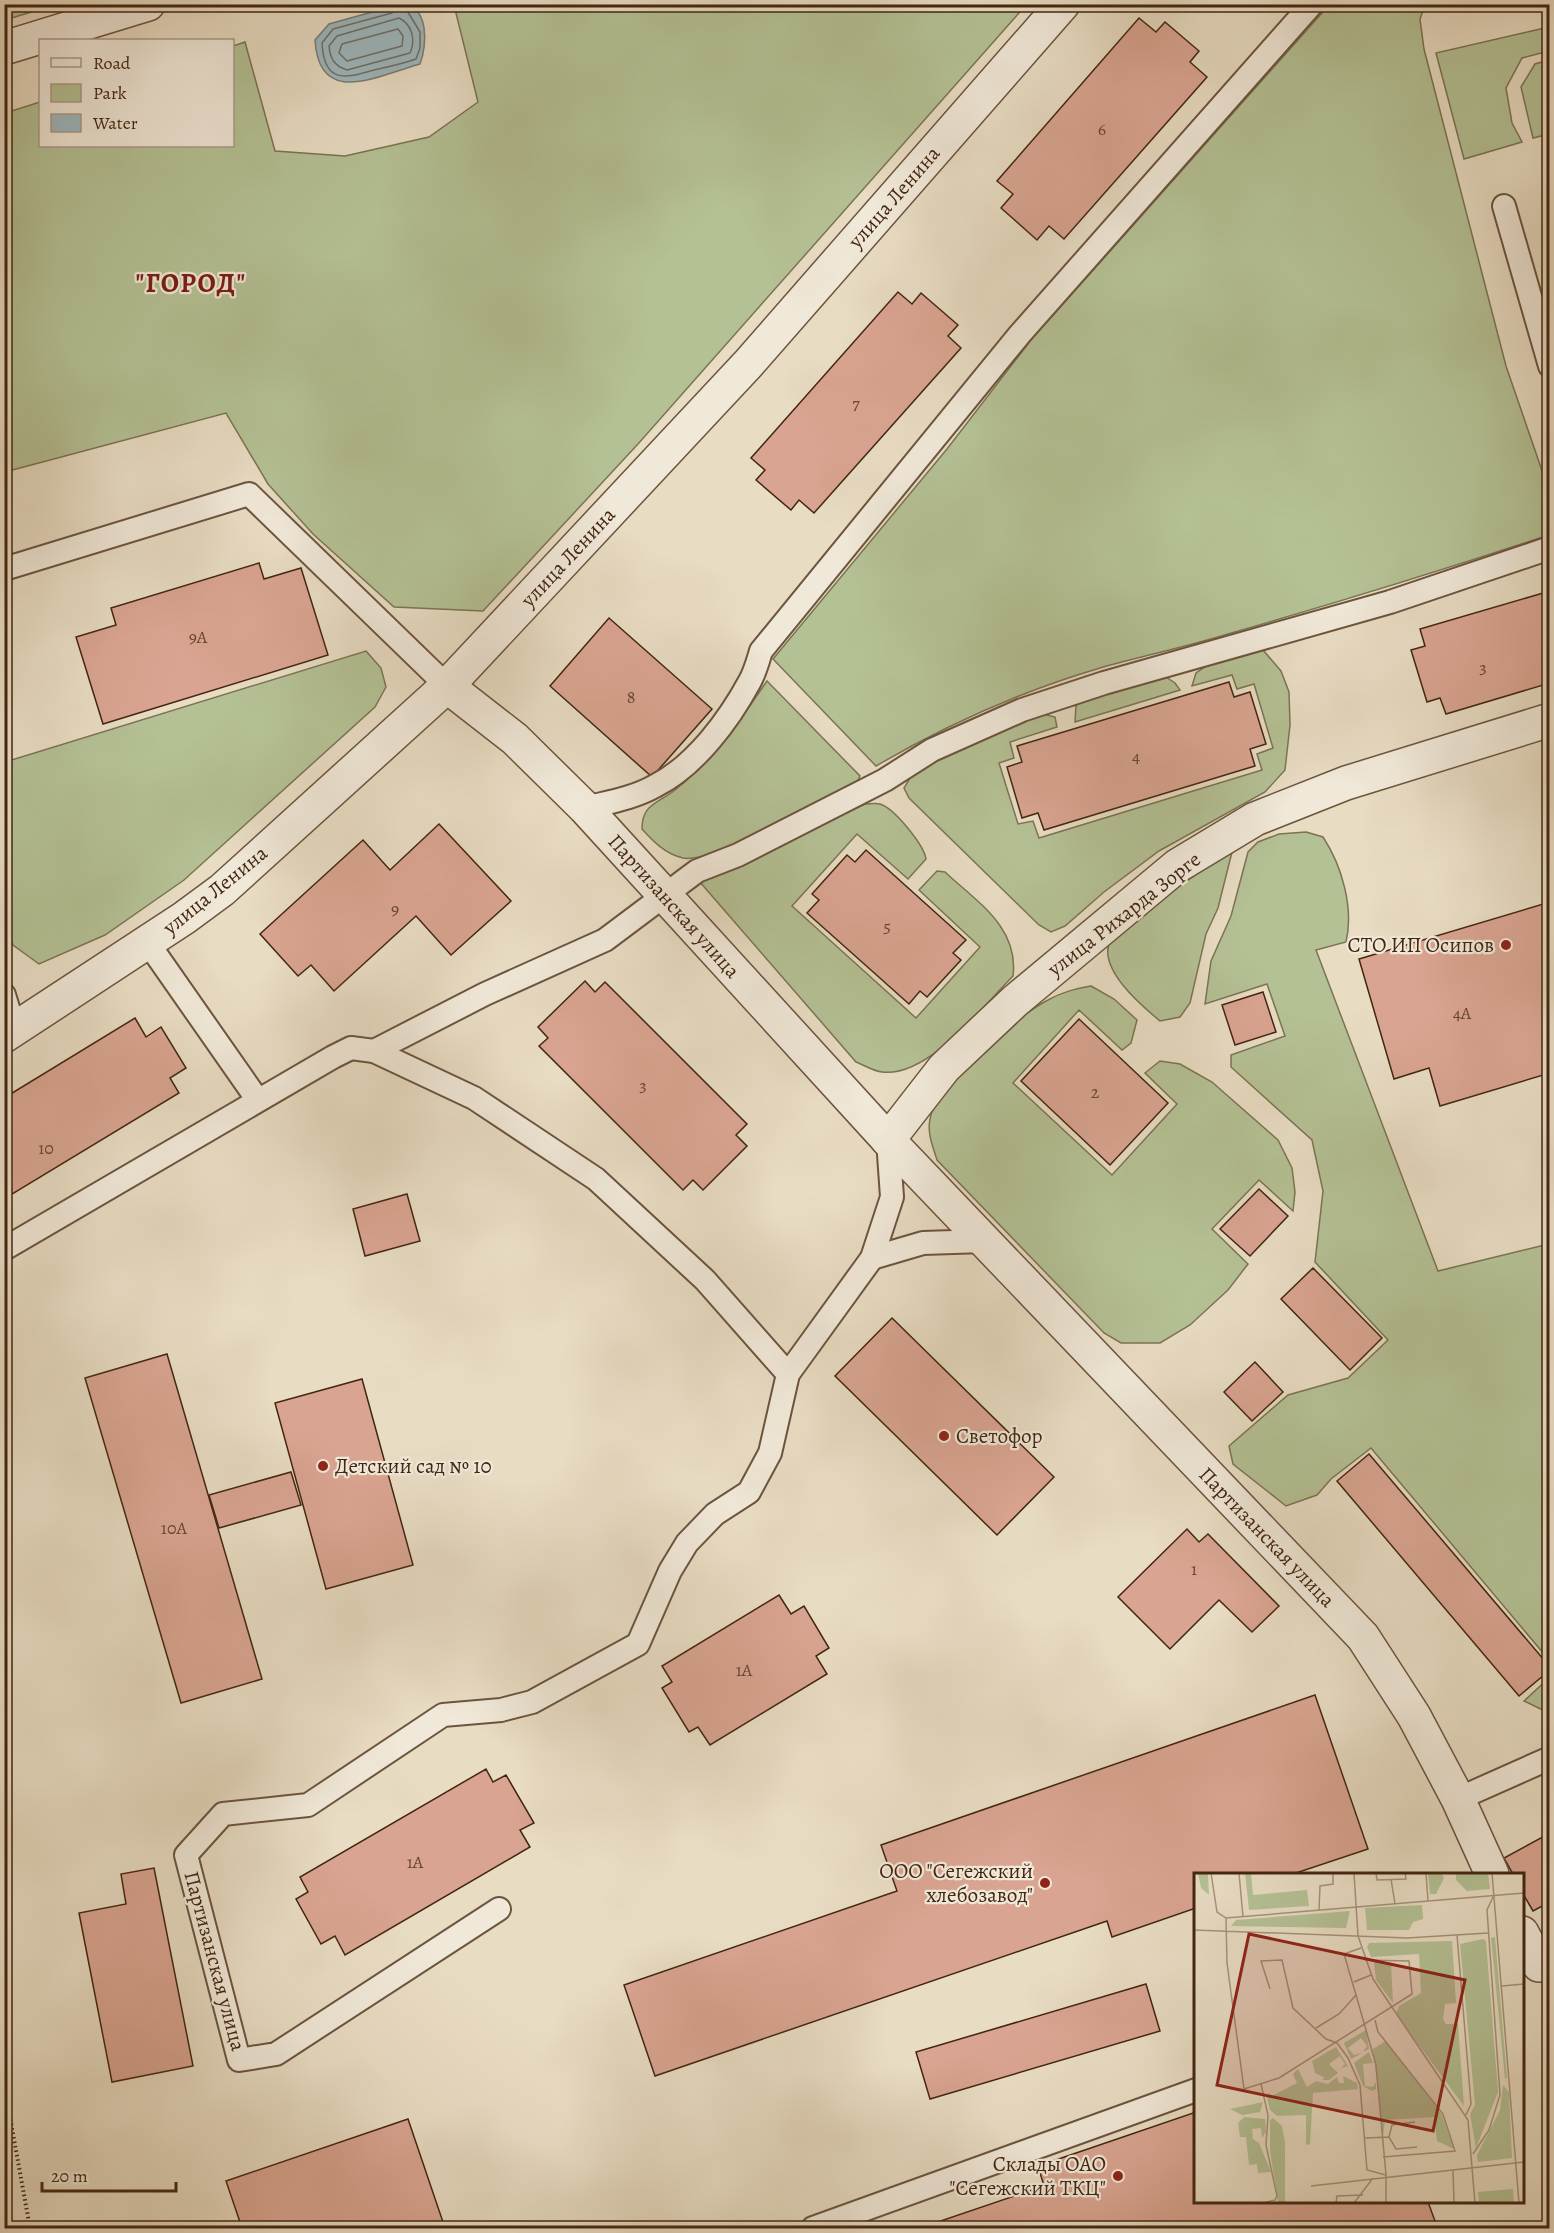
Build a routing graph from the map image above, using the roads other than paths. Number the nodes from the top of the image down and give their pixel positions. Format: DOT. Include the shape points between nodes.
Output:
graph roads {
  1 [pos="148,4"];
  2 [pos="1063,4"];
  3 [pos="1312,4"];
  4 [pos="4,48"];
  5 [pos="1504,206"];
  6 [pos="1550,366"];
  7 [pos="1550,548"];
  8 [pos="4,569"];
  9 [pos="447,686"];
  10 [pos="1550,720"];
  11 [pos="585,808"];
  12 [pos="664,896"];
  13 [pos="148,943"];
  14 [pos="4,995"];
  15 [pos="10,1034"];
  16 [pos="374,1051"];
  17 [pos="257,1099"];
  18 [pos="888,1140"];
  19 [pos="984,1241"];
  20 [pos="4,1249"];
  21 [pos="872,1258"];
  22 [pos="788,1374"];
  23 [pos="1550,1758"];
  24 [pos="1458,1799"];
  25 [pos="1491,1873"];
  26 [pos="499,1909"];
  27 [pos="1524,1941"];
  28 [pos="1531,1968"];
  29 [pos="1194,2091"];
  30 [pos="813,2229"];
  1 -- 4 [label="street"];
  2 -- 9 [label="street, улица Ленина" via="748,364"];
  3 -- 11 [label="lane" via="1020,334 761,651 751,680 692,758 656,786"];
  5 -- 6 [label="lane"];
  7 -- 12 [label="lane" via="1390,602 1022,710 932,750 885,780 738,855 697,871"];
  8 -- 9 [label="lane" via="249,494"];
  9 -- 11 [label="street, Партизанская улица" via="515,739"];
  9 -- 13 [label="street, улица Ленина" via="222,890"];
  10 -- 18 [label="street, улица Рихарда Зорге" via="1326,791 1255,819 1178,866 1015,1001 952,1061"];
  11 -- 12 [label="street, Партизанская улица"];
  12 -- 16 [label="lane" via="605,940 485,994"];
  12 -- 18 [label="street, Партизанская улица"];
  13 -- 15 [label="street, улица Ленина"];
  13 -- 17 [label="lane"];
  14 -- 15 [label="lane"];
  16 -- 17 [label="lane" via="351,1048"];
  16 -- 22 [label="lane" via="474,1098 596,1179 705,1280"];
  17 -- 20 [label="lane"];
  18 -- 19 [label="street, Партизанская улица"];
  18 -- 21 [label="lane, Партизанская улица" via="892,1197"];
  19 -- 21 [label="lane" via="923,1243"];
  19 -- 24 [label="street, Партизанская улица" via="1363,1637 1414,1716"];
  21 -- 22 [label="lane, Партизанская улица"];
  22 -- 26 [label="lane, Партизанская улица" via="770,1453 749,1492 715,1514 687,1543 670,1571 638,1644 532,1702 501,1710 443,1715 308,1805 223,1814 186,1856 239,2060 276,2054"];
  23 -- 24 [label="lane"];
  24 -- 25 [label="street, Партизанская улица"];
  27 -- 28 [label="street"];
  29 -- 30 [label="lane"];
}
